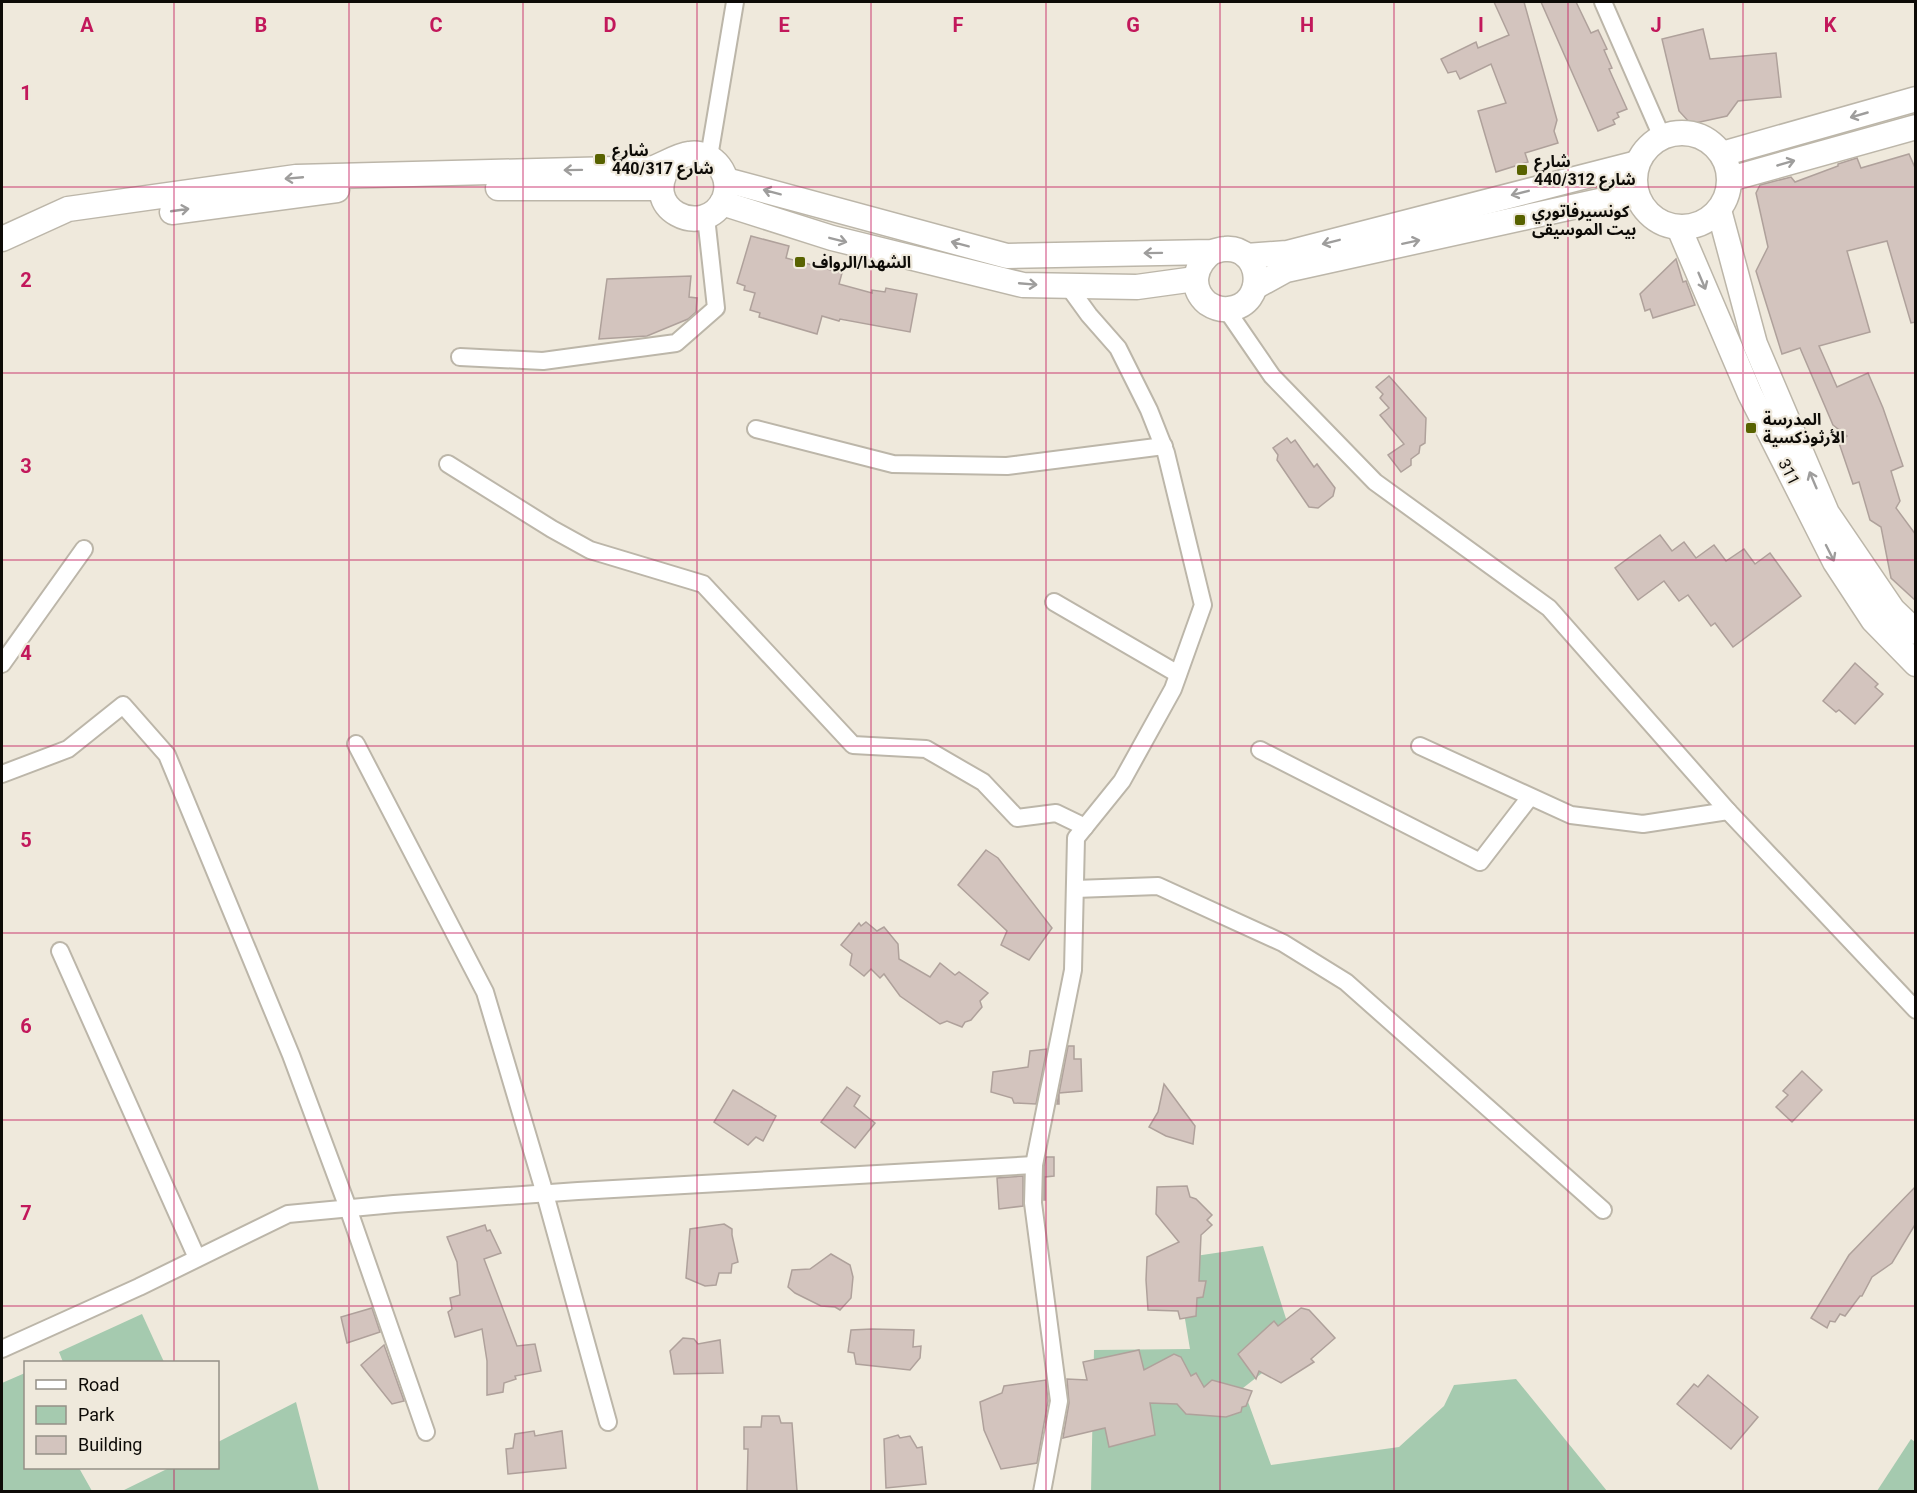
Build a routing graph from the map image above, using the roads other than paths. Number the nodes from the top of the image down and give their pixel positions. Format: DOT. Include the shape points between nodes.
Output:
graph roads {
  1 [pos="735,2"];
  2 [pos="1603,2"];
  3 [pos="1916,99"];
  4 [pos="1916,127"];
  5 [pos="1662,136"];
  6 [pos="1722,154"];
  7 [pos="709,157"];
  8 [pos="672,162"];
  9 [pos="1637,163"];
  10 [pos="1730,179"];
  11 [pos="661,188"];
  12 [pos="1636,193"];
  13 [pos="718,200"];
  14 [pos="1719,210"];
  15 [pos="1680,228"];
  16 [pos="2,239"];
  17 [pos="2,249"];
  18 [pos="1212,252"];
  19 [pos="1246,256"];
  20 [pos="1195,279"];
  21 [pos="1068,286"];
  22 [pos="1255,287"];
  23 [pos="1226,309"];
  24 [pos="460,357"];
  25 [pos="756,429"];
  26 [pos="1164,446"];
  27 [pos="448,464"];
  28 [pos="84,549"];
  29 [pos="1054,602"];
  30 [pos="1916,632"];
  31 [pos="2,664"];
  32 [pos="1916,664"];
  33 [pos="1178,674"];
  34 [pos="356,744"];
  35 [pos="1420,746"];
  36 [pos="1260,750"];
  37 [pos="2,774"];
  38 [pos="1530,797"];
  39 [pos="1728,811"];
  40 [pos="1085,827"];
  41 [pos="1075,889"];
  42 [pos="60,951"];
  43 [pos="1916,1010"];
  44 [pos="1034,1165"];
  45 [pos="545,1194"];
  46 [pos="348,1208"];
  47 [pos="1603,1210"];
  48 [pos="197,1258"];
  49 [pos="2,1349"];
  50 [pos="608,1422"];
  51 [pos="426,1432"];
  52 [pos="1042,1491"];
  1 -- 7 [label="street"];
  2 -- 5 [label="street"];
  3 -- 6 [label="street, one-way"];
  10 -- 4 [label="street, one-way"];
  5 -- 6 [label="street" via="1696,134"];
  5 -- 9 [label="street" via="1648,146"];
  6 -- 10 [label="street"];
  7 -- 8 [label="street" via="687,154"];
  7 -- 13 [label="street" via="722,169"];
  8 -- 11 [label="street"];
  8 -- 16 [label="street, one-way" via="654,168 296,177 68,209"];
  9 -- 12 [label="street"];
  9 -- 19 [label="street, one-way" via="1287,253"];
  10 -- 14 [label="street"];
  11 -- 13 [label="street" via="669,208 689,219"];
  17 -- 11 [label="street, one-way" via="48,228 341,189"];
  12 -- 15 [label="street" via="1643,208 1655,219"];
  22 -- 12 [label="street, one-way" via="1286,270"];
  18 -- 13 [label="street, one-way" via="1006,256"];
  13 -- 21 [label="street, one-way" via="832,238 1023,285"];
  13 -- 24 [label="street" via="716,308 676,343 543,361"];
  14 -- 15 [label="street" via="1696,225"];
  30 -- 14 [label="street, 311, one-way" via="1893,610 1827,513 1755,344"];
  15 -- 32 [label="street, 311, one-way" via="1750,394 1835,562 1873,620"];
  18 -- 19 [label="street" via="1226,248"];
  18 -- 20 [label="street" via="1203,258"];
  19 -- 22 [label="street" via="1254,266"];
  20 -- 21 [label="street" via="1137,287"];
  20 -- 23 [label="street" via="1202,298 1210,305"];
  21 -- 26 [label="street" via="1118,348"];
  22 -- 23 [label="street" via="1246,302"];
  23 -- 39 [label="street" via="1272,376 1375,482 1549,608"];
  25 -- 26 [label="street" via="893,464 1007,466"];
  26 -- 33 [label="street" via="1203,604"];
  27 -- 40 [label="street" via="590,550 703,584 853,745 926,749 983,782 1017,818 1056,813"];
  28 -- 31 [label="street"];
  29 -- 33 [label="street"];
  33 -- 40 [label="street" via="1122,781"];
  34 -- 45 [label="street" via="485,992"];
  35 -- 38 [label="street"];
  36 -- 38 [label="street" via="1480,862"];
  37 -- 46 [label="street" via="68,749 123,705 167,755 291,1055"];
  38 -- 39 [label="street" via="1570,815 1643,824"];
  39 -- 43 [label="street"];
  40 -- 41 [label="street" via="1076,838"];
  41 -- 44 [label="street" via="1073,970"];
  41 -- 47 [label="street" via="1158,886 1283,943 1346,982"];
  42 -- 48 [label="street"];
  44 -- 45 [label="street"];
  44 -- 52 [label="street" via="1033,1203 1059,1401"];
  45 -- 46 [label="street"];
  45 -- 50 [label="street"];
  46 -- 48 [label="street" via="288,1214"];
  46 -- 51 [label="street"];
  48 -- 49 [label="street"];
}
